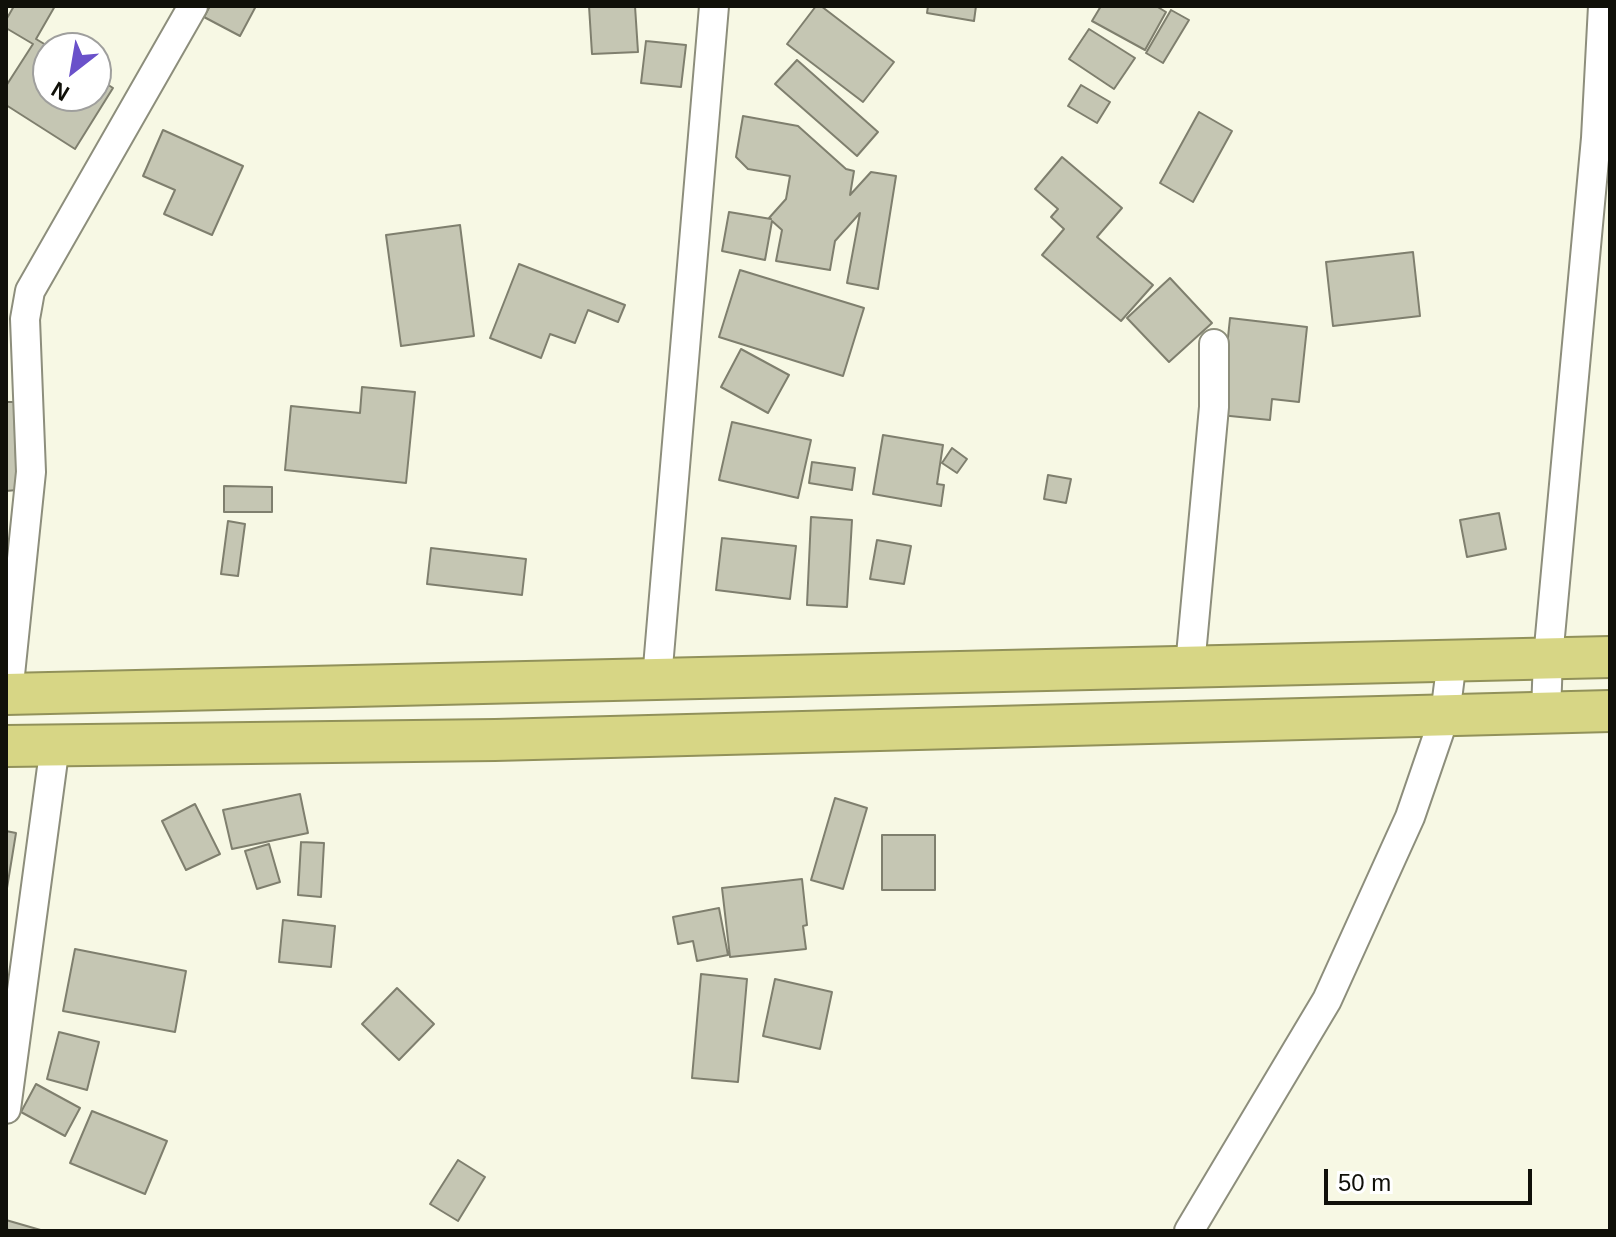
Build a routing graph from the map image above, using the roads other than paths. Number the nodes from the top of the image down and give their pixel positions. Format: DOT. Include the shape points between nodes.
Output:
graph roads {
  1 [pos="714,6"];
  2 [pos="1603,6"];
  3 [pos="182,12"];
  4 [pos="1603,138"];
  5 [pos="1214,344"];
  6 [pos="1610,657"];
  7 [pos="1548,658"];
  8 [pos="1452,660"];
  9 [pos="1190,666"];
  10 [pos="657,679"];
  11 [pos="7,694"];
  12 [pos="1610,711"];
  13 [pos="1546,712"];
  14 [pos="1445,715"];
  15 [pos="55,745"];
  16 [pos="6,746"];
  17 [pos="6,1109"];
  18 [pos="1189,1231"];
  1 -- 10 [label="street"];
  2 -- 4 [label="street"];
  3 -- 11 [label="street" via="30,291 25,319 31,472"];
  4 -- 7 [label="street"];
  5 -- 9 [label="street" via="1214,407"];
  6 -- 7 [label="highway"];
  7 -- 8 [label="highway"];
  7 -- 13 [label="street"];
  8 -- 9 [label="highway"];
  8 -- 14 [label="street"];
  9 -- 10 [label="highway"];
  10 -- 11 [label="highway"];
  12 -- 13 [label="highway"];
  13 -- 14 [label="highway"];
  14 -- 15 [label="highway" via="495,740"];
  14 -- 18 [label="street" via="1410,817 1327,1000"];
  15 -- 16 [label="highway"];
  15 -- 17 [label="street"];
}
